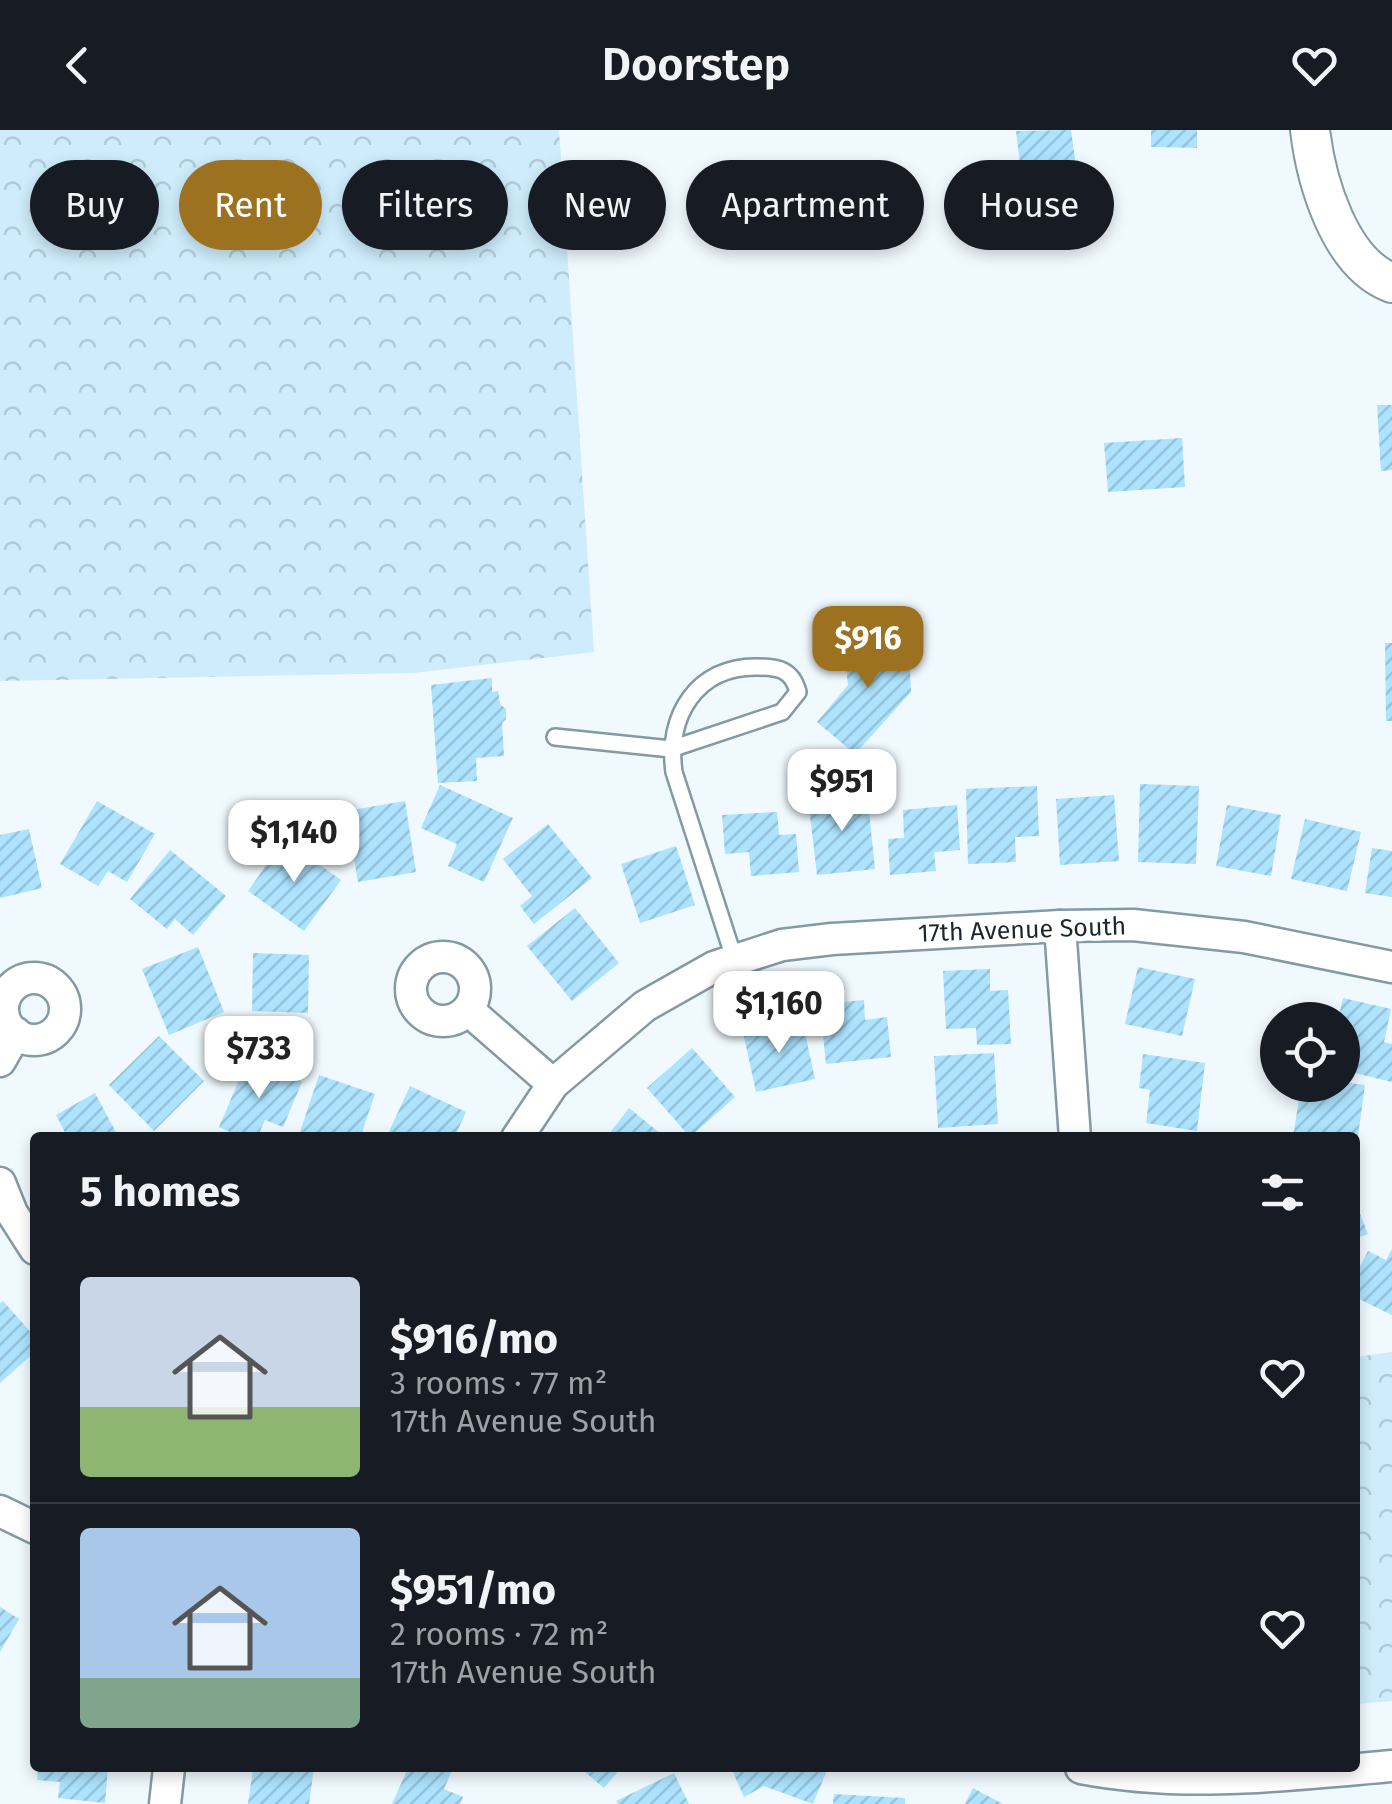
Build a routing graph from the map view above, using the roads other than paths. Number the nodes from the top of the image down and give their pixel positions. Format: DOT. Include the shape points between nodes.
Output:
graph roads {
  1 [pos="1310,130"];
  2 [pos="1392,282"];
  3 [pos="555,737"];
  4 [pos="670,749"];
  5 [pos="1060,926"];
  6 [pos="734,958"];
  7 [pos="1392,967"];
  8 [pos="468,1010"];
  9 [pos="16,1033"];
  10 [pos="0,1061"];
  11 [pos="552,1084"];
  12 [pos="521,1132"];
  13 [pos="1075,1132"];
  14 [pos="0,1183"];
  15 [pos="30,1241"];
  16 [pos="0,1511"];
  17 [pos="30,1526"];
  18 [pos="1392,1766"];
  19 [pos="1360,1769"];
  20 [pos="169,1772"];
  21 [pos="1122,1772"];
  22 [pos="1328,1772"];
  23 [pos="165,1804"];
  1 -- 2 [label="street" via="1335,222 1351,247"];
  3 -- 4 [label="lane"];
  4 -- 4 [label="lane" via="678,719 716,672 780,668 794,679 798,692 782,712"];
  4 -- 6 [label="lane"];
  5 -- 6 [label="street, 17th Avenue South" via="805,941"];
  5 -- 7 [label="street, 17th Avenue South" via="1180,929"];
  5 -- 13 [label="street"];
  6 -- 11 [label="street, 17th Avenue South" via="672,988"];
  8 -- 11 [label="street"];
  9 -- 10 [label="street"];
  11 -- 12 [label="street, 17th Avenue South"];
  14 -- 15 [label="street"];
  16 -- 17 [label="street"];
  18 -- 19 [label="street"];
  20 -- 23 [label="street"];
  21 -- 22 [label="street" via="1184,1778"];
}
